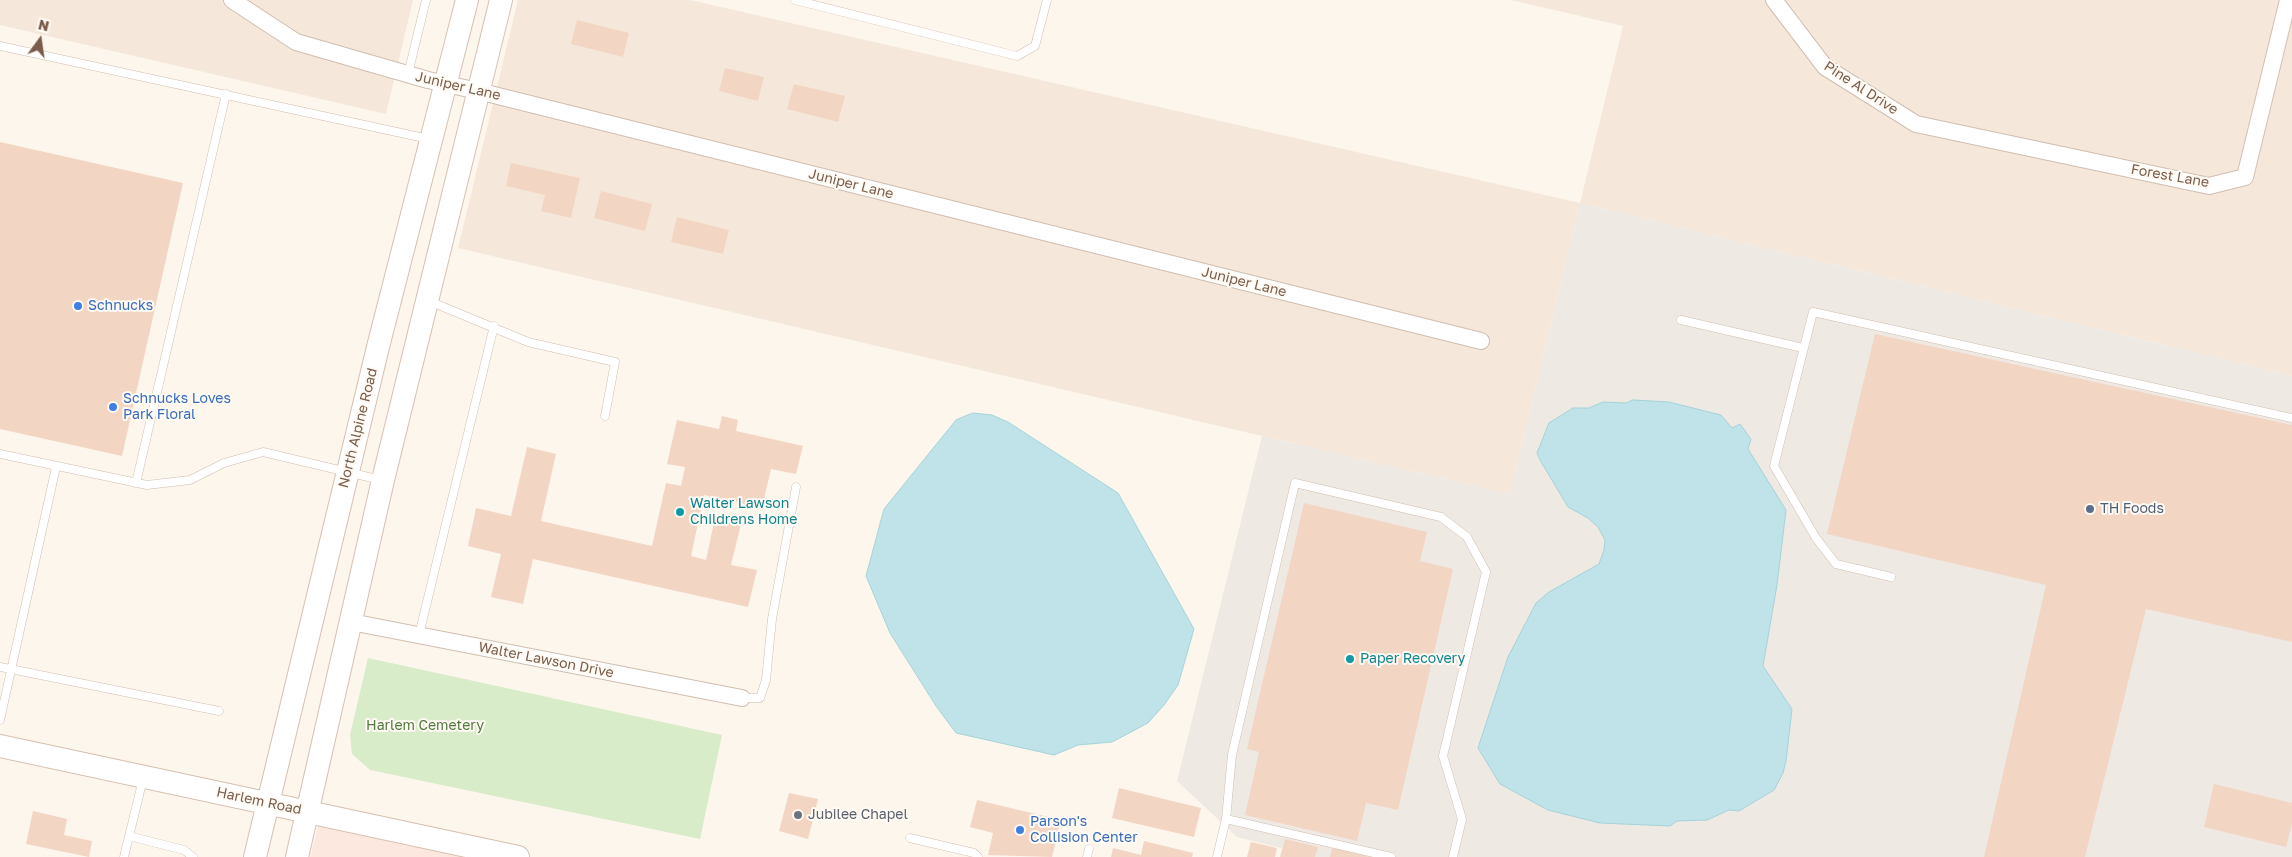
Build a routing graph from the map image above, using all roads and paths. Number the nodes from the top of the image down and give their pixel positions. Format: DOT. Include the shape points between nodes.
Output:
graph roads {
  1 [pos="232,0"];
  2 [pos="426,0"];
  3 [pos="467,0"];
  4 [pos="501,0"];
  5 [pos="795,0"];
  6 [pos="1047,0"];
  7 [pos="1774,0"];
  8 [pos="2288,0"];
  9 [pos="0,46"];
  10 [pos="408,74"];
  11 [pos="446,84"];
  12 [pos="478,91"];
  13 [pos="226,94"];
  14 [pos="1916,124"];
  15 [pos="431,139"];
  16 [pos="427,300"];
  17 [pos="1681,320"];
  18 [pos="494,326"];
  19 [pos="1482,341"];
  20 [pos="1804,348"];
  21 [pos="605,416"];
  22 [pos="2292,418"];
  23 [pos="0,454"];
  24 [pos="56,467"];
  25 [pos="348,472"];
  26 [pos="382,480"];
  27 [pos="136,483"];
  28 [pos="796,487"];
  29 [pos="1891,577"];
  30 [pos="351,622"];
  31 [pos="419,634"];
  32 [pos="0,667"];
  33 [pos="11,670"];
  34 [pos="742,698"];
  35 [pos="219,711"];
  36 [pos="0,720"];
  37 [pos="0,746"];
  38 [pos="143,776"];
  39 [pos="268,802"];
  40 [pos="308,811"];
  41 [pos="1226,819"];
  42 [pos="129,836"];
  43 [pos="910,838"];
  44 [pos="124,857"];
  45 [pos="192,857"];
  46 [pos="255,857"];
  47 [pos="297,857"];
  48 [pos="518,857"];
  49 [pos="978,857"];
  50 [pos="1217,857"];
  51 [pos="1391,857"];
  52 [pos="1452,857"];
  1 -- 10 [label="street, Juniper Lane" via="296,42"];
  2 -- 10 [label="lane"];
  3 -- 11 [label="main road, North Alpine Road"];
  4 -- 12 [label="main road"];
  5 -- 6 [label="lane" via="1017,56 1036,46"];
  7 -- 14 [label="street, Pine Al Drive" via="1825,67"];
  8 -- 14 [label="street, Forest Lane" via="2245,177 2209,186"];
  9 -- 13 [label="lane"];
  10 -- 11 [label="street, Juniper Lane"];
  11 -- 12 [label="street, Juniper Lane"];
  11 -- 15 [label="main road, North Alpine Road"];
  12 -- 16 [label="main road"];
  12 -- 19 [label="street, Juniper Lane"];
  13 -- 15 [label="lane"];
  13 -- 27 [label="lane"];
  15 -- 25 [label="main road, North Alpine Road"];
  16 -- 18 [label="lane"];
  16 -- 26 [label="main road"];
  17 -- 20 [label="lane"];
  18 -- 21 [label="lane" via="528,342 615,362"];
  18 -- 31 [label="lane"];
  20 -- 22 [label="lane" via="1813,312"];
  20 -- 29 [label="lane" via="1774,466 1816,538 1836,564"];
  23 -- 24 [label="lane"];
  24 -- 27 [label="lane"];
  24 -- 33 [label="lane"];
  25 -- 26 [label="lane"];
  25 -- 27 [label="lane" via="263,452 224,463 190,480 147,485"];
  25 -- 39 [label="main road, North Alpine Road"];
  26 -- 30 [label="main road"];
  28 -- 34 [label="lane" via="772,619 766,680 760,698"];
  30 -- 31 [label="street, Walter Lawson Drive"];
  30 -- 40 [label="main road"];
  31 -- 34 [label="street, Walter Lawson Drive"];
  32 -- 33 [label="lane"];
  33 -- 35 [label="lane"];
  33 -- 36 [label="lane"];
  37 -- 38 [label="main road, Harlem Road"];
  38 -- 39 [label="main road, Harlem Road"];
  38 -- 42 [label="lane"];
  39 -- 40 [label="main road, Harlem Road"];
  39 -- 46 [label="main road, North Alpine Road"];
  40 -- 47 [label="main road"];
  40 -- 48 [label="main road, Harlem Road"];
  41 -- 50 [label="lane"];
  41 -- 51 [label="lane"];
  41 -- 52 [label="lane" via="1232,755 1295,483 1441,517 1467,537 1486,572 1443,756 1462,819"];
  42 -- 44 [label="lane"];
  42 -- 45 [label="lane" via="184,850"];
  43 -- 49 [label="lane" via="974,853"];
}
